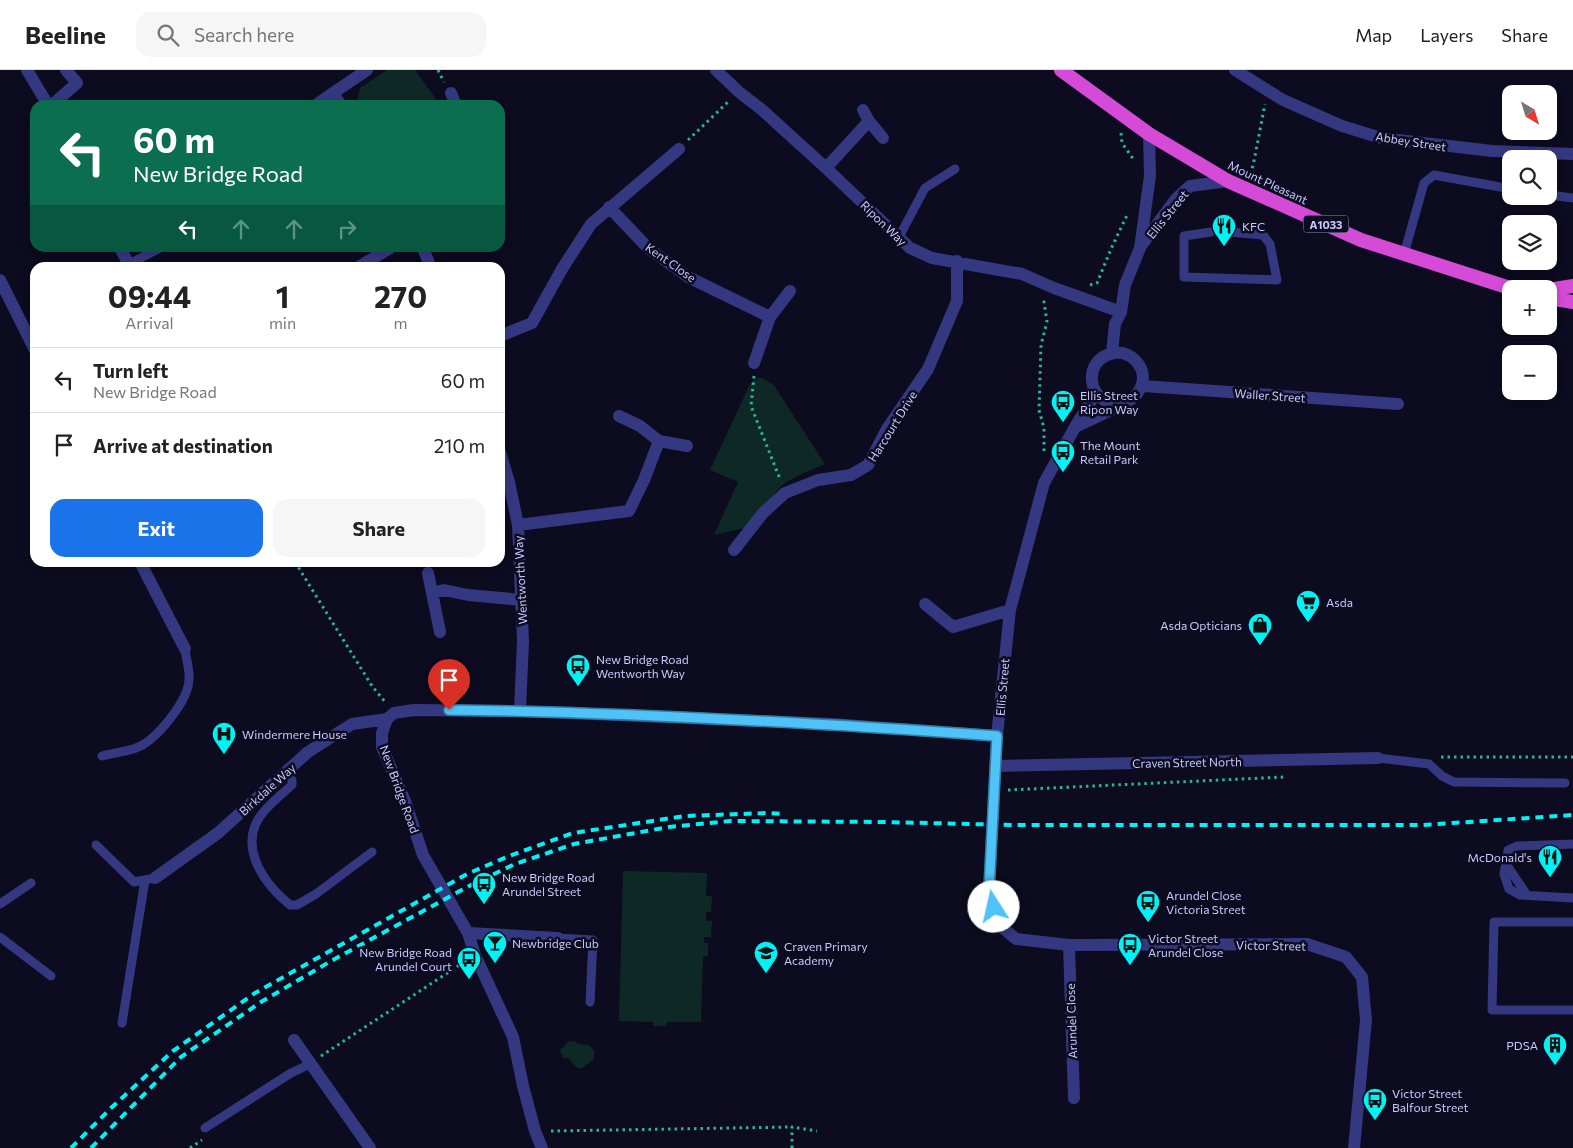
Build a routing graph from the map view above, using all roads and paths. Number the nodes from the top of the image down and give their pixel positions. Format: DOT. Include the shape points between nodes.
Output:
graph roads {
  1 [pos="27,70"];
  2 [pos="66,70"];
  3 [pos="366,70"];
  4 [pos="716,70"];
  5 [pos="1061,70"];
  6 [pos="1235,70"];
  7 [pos="739,92"];
  8 [pos="1268,92"];
  9 [pos="333,93"];
  10 [pos="45,100"];
  11 [pos="58,100"];
  12 [pos="323,100"];
  13 [pos="337,100"];
  14 [pos="1149,134"];
  15 [pos="883,138"];
  16 [pos="679,148"];
  17 [pos="1573,154"];
  18 [pos="826,168"];
  19 [pos="955,169"];
  20 [pos="1228,182"];
  21 [pos="1502,187"];
  22 [pos="1243,188"];
  23 [pos="1557,196"];
  24 [pos="1573,198"];
  25 [pos="609,207"];
  26 [pos="1211,232"];
  27 [pos="1229,232"];
  28 [pos="899,237"];
  29 [pos="1140,248"];
  30 [pos="153,252"];
  31 [pos="383,252"];
  32 [pos="1404,254"];
  33 [pos="957,261"];
  34 [pos="137,262"];
  35 [pos="367,262"];
  36 [pos="0,280"];
  37 [pos="1502,285"];
  38 [pos="1573,286"];
  39 [pos="790,291"];
  40 [pos="1557,292"];
  41 [pos="1557,297"];
  42 [pos="1557,300"];
  43 [pos="1573,302"];
  44 [pos="1573,310"];
  45 [pos="1121,312"];
  46 [pos="770,317"];
  47 [pos="1115,324"];
  48 [pos="505,334"];
  49 [pos="30,340"];
  50 [pos="1112,354"];
  51 [pos="1128,355"];
  52 [pos="754,363"];
  53 [pos="1143,386"];
  54 [pos="1096,393"];
  55 [pos="1122,404"];
  56 [pos="1398,404"];
  57 [pos="619,416"];
  58 [pos="1075,427"];
  59 [pos="659,441"];
  60 [pos="687,446"];
  61 [pos="505,469"];
  62 [pos="785,493"];
  63 [pos="518,525"];
  64 [pos="734,550"];
  65 [pos="143,567"];
  66 [pos="298,567"];
  67 [pos="428,573"];
  68 [pos="432,593"];
  69 [pos="522,600"];
  70 [pos="925,604"];
  71 [pos="1010,610"];
  72 [pos="440,632"];
  73 [pos="185,649"];
  74 [pos="520,711"];
  75 [pos="390,716"];
  76 [pos="997,736"];
  77 [pos="102,756"];
  78 [pos="1378,758"];
  79 [pos="996,766"];
  80 [pos="286,771"];
  81 [pos="1565,783"];
  82 [pos="1573,844"];
  83 [pos="96,845"];
  84 [pos="372,852"];
  85 [pos="150,879"];
  86 [pos="31,882"];
  87 [pos="1573,898"];
  88 [pos="0,904"];
  89 [pos="1573,922"];
  90 [pos="468,933"];
  91 [pos="0,936"];
  92 [pos="558,938"];
  93 [pos="1118,944"];
  94 [pos="1068,945"];
  95 [pos="475,955"];
  96 [pos="51,976"];
  97 [pos="590,1002"];
  98 [pos="1573,1010"];
  99 [pos="122,1023"];
  100 [pos="294,1040"];
  101 [pos="310,1064"];
  102 [pos="1074,1098"];
  103 [pos="792,1127"];
  104 [pos="205,1128"];
  105 [pos="535,1131"];
  106 [pos="817,1131"];
  107 [pos="370,1148"];
  108 [pos="542,1148"];
  109 [pos="792,1148"];
  110 [pos="1354,1148"];
  1 -- 10 [label="street"];
  2 -- 11 [label="street" via="77,83"];
  3 -- 9 [label="street"];
  4 -- 7 [label="street, Ripon Way"];
  5 -- 14 [label="highway, Mount Pleasant / A1033"];
  6 -- 8 [label="street, Abbey Street"];
  7 -- 16 [label="path"];
  7 -- 18 [label="street, Ripon Way"];
  8 -- 17 [label="street, Abbey Street" via="1342,126 1381,138 1492,151"];
  8 -- 22 [label="path" via="1253,166"];
  9 -- 12 [label="street"];
  9 -- 13 [label="street"];
  14 -- 20 [label="highway, Mount Pleasant / A1033"];
  14 -- 29 [label="street, Ellis Street" via="1150,176"];
  15 -- 18 [label="street" via="866,116"];
  16 -- 25 [label="street"];
  18 -- 28 [label="street, Ripon Way"];
  19 -- 28 [label="lane" via="925,188"];
  20 -- 22 [label="highway, Mount Pleasant / A1033"];
  20 -- 29 [label="street, Ellis Street" via="1190,186 1175,200"];
  21 -- 32 [label="lane" via="1434,175 1424,183"];
  22 -- 32 [label="highway, Mount Pleasant / A1033" via="1361,240"];
  23 -- 24 [label="lane"];
  25 -- 46 [label="street, Kent Close" via="648,248 688,277"];
  25 -- 48 [label="street" via="591,224 532,323"];
  26 -- 27 [label="lane" via="1184,236 1184,277 1277,280 1270,244 1263,235"];
  28 -- 33 [label="street, Ripon Way" via="910,248 932,258"];
  29 -- 45 [label="street, Ellis Street" via="1125,286"];
  30 -- 34 [label="lane"];
  31 -- 35 [label="street"];
  32 -- 37 [label="highway, Mount Pleasant / A1033"];
  33 -- 45 [label="street, Ripon Way" via="1022,274"];
  33 -- 62 [label="street, Harcourt Drive" via="957,301 928,369 887,429 868,465 851,475 818,480"];
  36 -- 49 [label="street"];
  38 -- 40 [label="highway"];
  39 -- 46 [label="street"];
  41 -- 43 [label="highway"];
  42 -- 44 [label="highway"];
  45 -- 47 [label="street, Ellis Street"];
  46 -- 52 [label="street"];
  47 -- 50 [label="street"];
  47 -- 51 [label="street"];
  50 -- 51 [label="street"];
  50 -- 54 [label="street" via="1103,357 1094,368 1092,378"];
  51 -- 53 [label="street" via="1141,368"];
  52 -- 62 [label="path" via="751,406"];
  53 -- 55 [label="street" via="1134,398"];
  53 -- 56 [label="street, Waller Street"];
  54 -- 55 [label="street" via="1108,403"];
  54 -- 58 [label="street, Ellis Street"];
  55 -- 58 [label="street"];
  57 -- 59 [label="street" via="640,426"];
  58 -- 71 [label="street, Ellis Street" via="1044,482"];
  59 -- 60 [label="street"];
  59 -- 63 [label="street" via="629,511"];
  61 -- 63 [label="street, Wentworth Way"];
  62 -- 64 [label="street, Harcourt Drive" via="763,513"];
  63 -- 69 [label="street, Wentworth Way"];
  65 -- 73 [label="street"];
  66 -- 75 [label="path"];
  67 -- 68 [label="street"];
  68 -- 69 [label="street" via="444,590"];
  68 -- 72 [label="street"];
  69 -- 74 [label="street, Wentworth Way"];
  70 -- 71 [label="street" via="953,627"];
  71 -- 76 [label="street, Ellis Street"];
  73 -- 77 [label="lane" via="189,681 186,695 170,718 155,736 137,748"];
  74 -- 75 [label="street" via="414,710"];
  74 -- 76 [label="street" via="831,724"];
  75 -- 80 [label="street, Birkdale Way" via="352,724 308,752"];
  75 -- 90 [label="street, New Bridge Road" via="382,733 382,747 423,855"];
  76 -- 79 [label="street, Ellis Street"];
  78 -- 79 [label="street, Craven Street North"];
  78 -- 81 [label="lane" via="1429,764 1454,782"];
  79 -- 94 [label="street, Ellis Street" via="989,890 998,924 1016,939"];
  80 -- 84 [label="lane" via="292,785 265,810 251,838 254,862 282,898 290,905 297,905"];
  80 -- 85 [label="street, Birkdale Way" via="218,833"];
  82 -- 87 [label="lane" via="1517,846 1508,850 1506,864 1527,895"];
  83 -- 85 [label="lane" via="134,882"];
  85 -- 99 [label="lane"];
  86 -- 88 [label="lane"];
  89 -- 98 [label="lane" via="1494,922 1492,1010"];
  90 -- 92 [label="street"];
  90 -- 95 [label="street, New Bridge Road"];
  91 -- 96 [label="lane"];
  92 -- 97 [label="lane" via="593,940"];
  93 -- 94 [label="street, Ellis Street"];
  93 -- 110 [label="street, Victor Street" via="1307,944 1346,957 1362,977 1366,1020"];
  94 -- 102 [label="street, Arundel Close"];
  95 -- 101 [label="path"];
  95 -- 105 [label="street, New Bridge Road" via="513,1037"];
  100 -- 101 [label="street"];
  101 -- 104 [label="lane"];
  101 -- 107 [label="street"];
  103 -- 105 [label="path"];
  103 -- 106 [label="path"];
  103 -- 109 [label="path"];
  105 -- 108 [label="street, New Bridge Road"];
}
